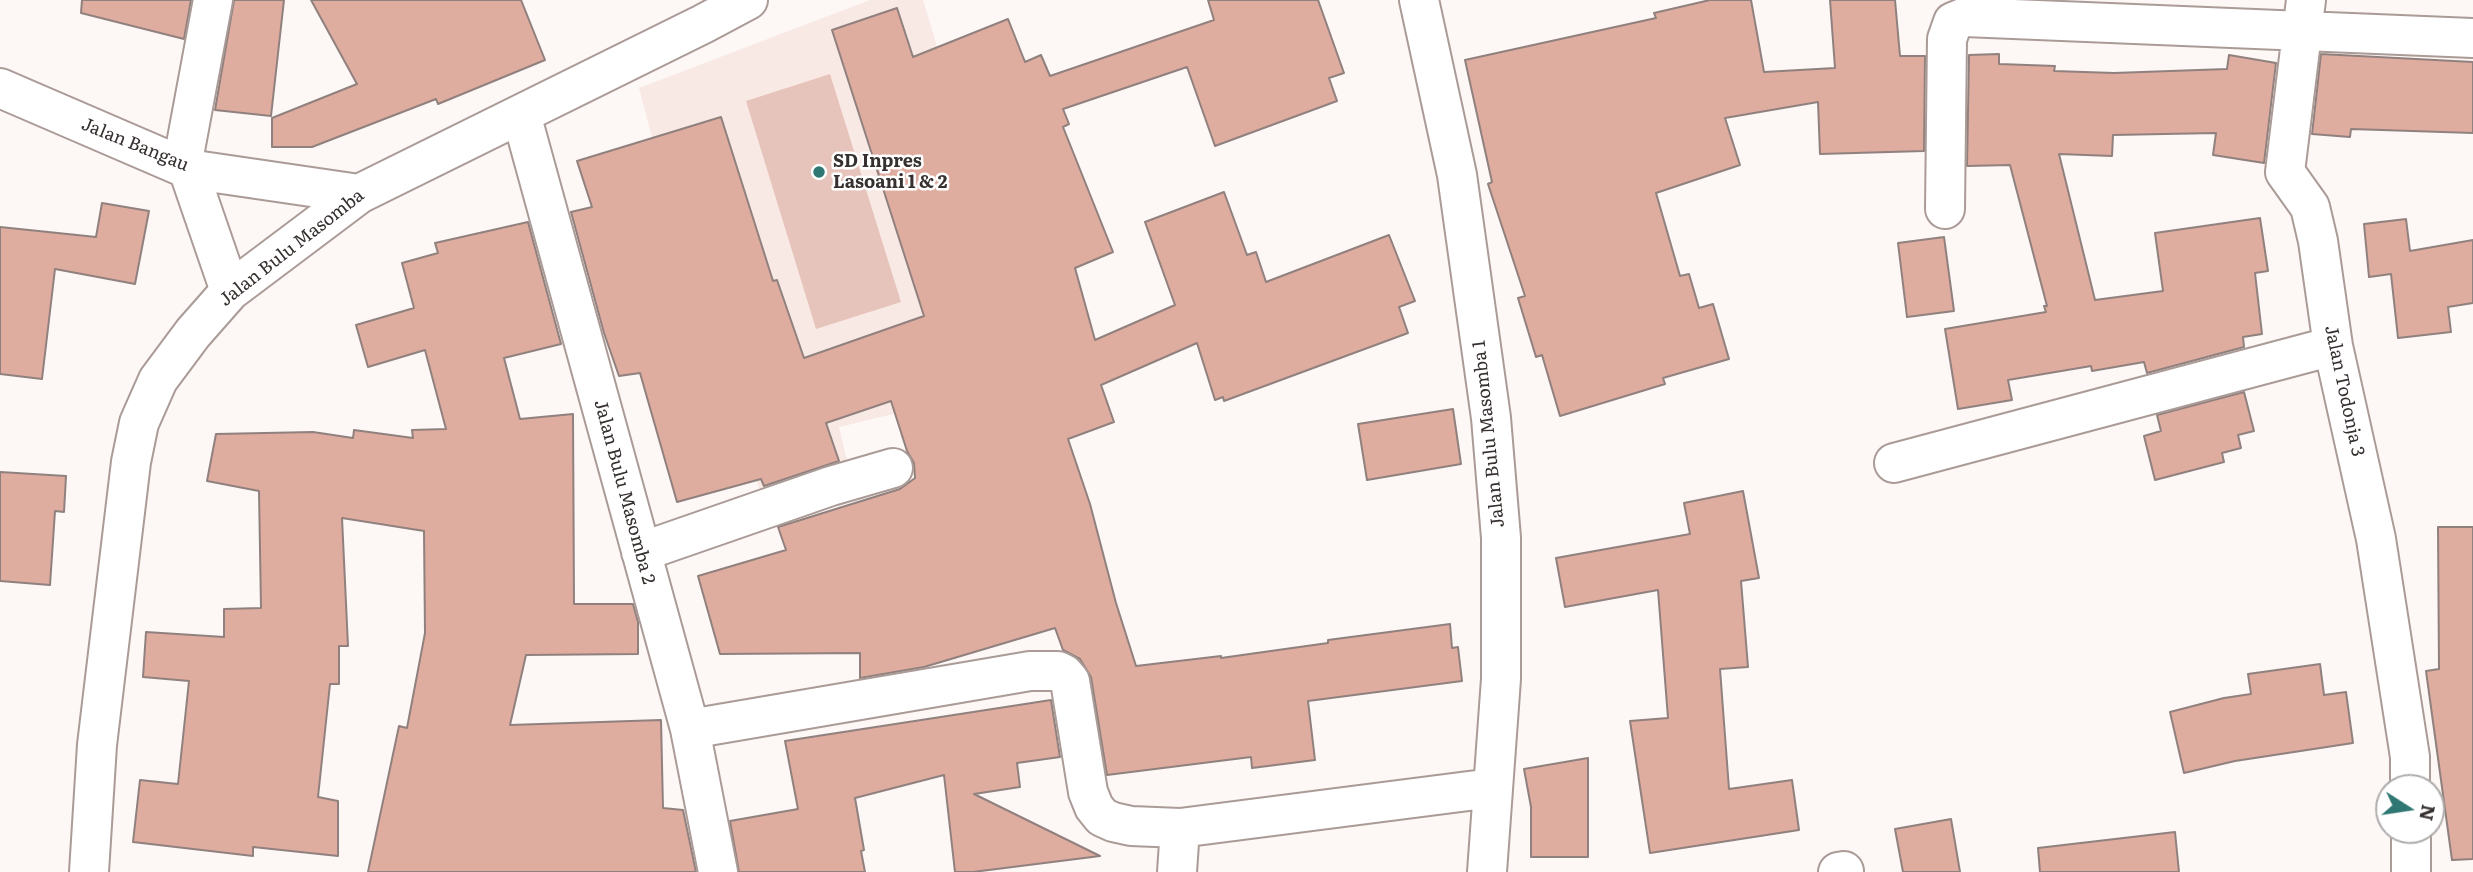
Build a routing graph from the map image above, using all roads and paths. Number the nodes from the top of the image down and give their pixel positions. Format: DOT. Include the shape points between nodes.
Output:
graph roads {
  1 [pos="213,0"];
  2 [pos="748,0"];
  3 [pos="1419,0"];
  4 [pos="2303,16"];
  5 [pos="2473,38"];
  6 [pos="0,88"];
  7 [pos="521,114"];
  8 [pos="185,168"];
  9 [pos="359,194"];
  10 [pos="1945,209"];
  11 [pos="230,291"];
  12 [pos="2333,346"];
  13 [pos="1894,463"];
  14 [pos="893,468"];
  15 [pos="641,552"];
  16 [pos="690,729"];
  17 [pos="2410,774"];
  18 [pos="1492,788"];
  19 [pos="1180,828"];
  20 [pos="2411,844"];
  21 [pos="89,872"];
  22 [pos="718,872"];
  23 [pos="1177,872"];
  24 [pos="1487,872"];
  25 [pos="1838,872"];
  26 [pos="1844,872"];
  27 [pos="2411,872"];
  1 -- 8 [label="street"];
  2 -- 7 [label="street, Jalan Bulu Masomba"];
  3 -- 18 [label="street, Jalan Bulu Masomba 1" via="1457,175 1490,418 1500,538 1501,679"];
  4 -- 5 [label="street"];
  4 -- 10 [label="street" via="1965,17 1953,22 1947,39"];
  4 -- 12 [label="street, Jalan Todonja 3" via="2285,172 2310,207"];
  6 -- 8 [label="street, Jalan Bangau"];
  7 -- 9 [label="street, Jalan Bulu Masomba"];
  7 -- 15 [label="street, Jalan Bulu Masomba 2"];
  8 -- 9 [label="street, Jalan Bangau"];
  8 -- 11 [label="street"];
  9 -- 11 [label="street, Jalan Bulu Masomba"];
  11 -- 21 [label="street, Jalan Bulu Masomba" via="158,380 139,423 118,553 97,745"];
  12 -- 13 [label="street"];
  12 -- 17 [label="street, Jalan Todonja 3" via="2376,539"];
  14 -- 15 [label="street"];
  15 -- 16 [label="street, Jalan Bulu Masomba 2"];
  16 -- 19 [label="street" via="1030,671 1058,671 1070,681 1094,807 1113,822"];
  16 -- 22 [label="street, Jalan Bulu Masomba 2"];
  18 -- 19 [label="street"];
  18 -- 24 [label="street, Jalan Bulu Masomba 1"];
  19 -- 23 [label="street"];
  20 -- 27 [label="street"];
  25 -- 26 [label="street"];
}
